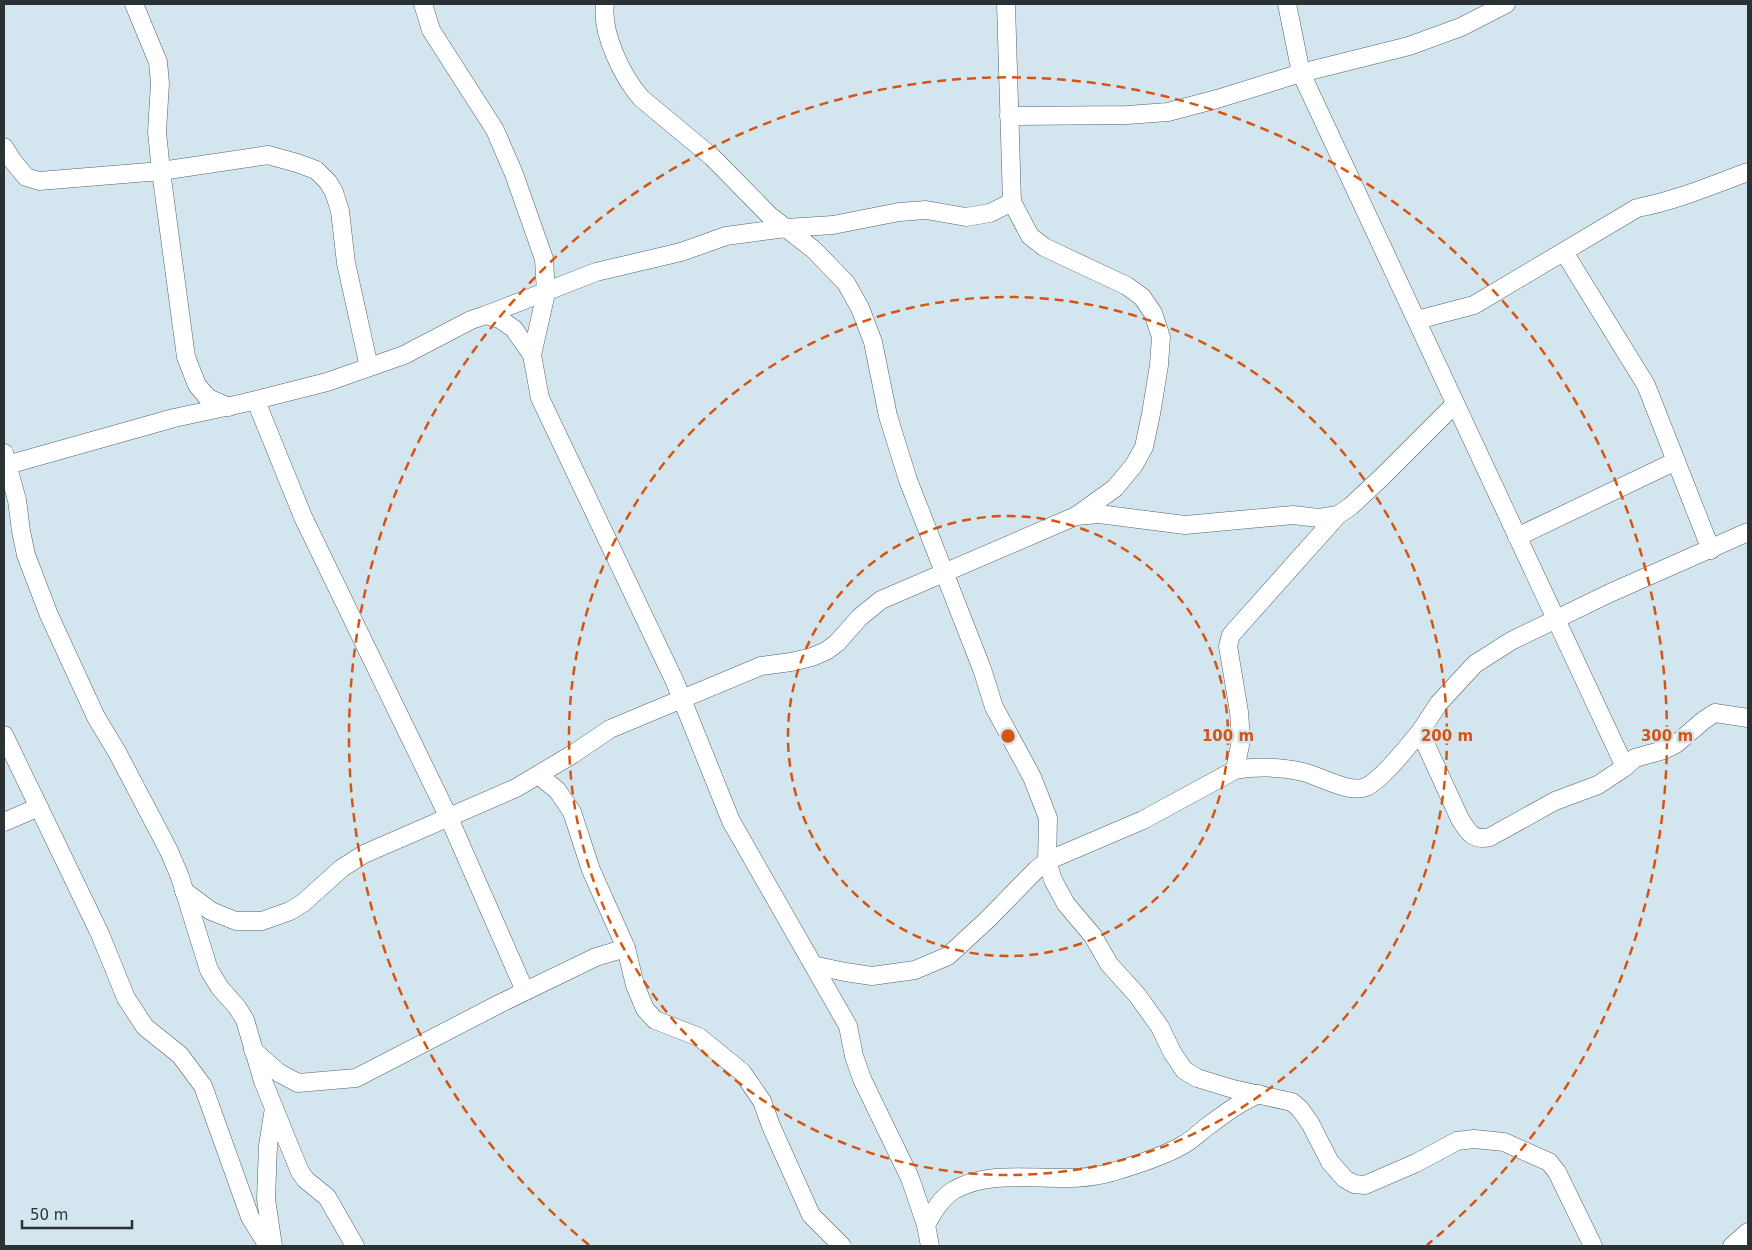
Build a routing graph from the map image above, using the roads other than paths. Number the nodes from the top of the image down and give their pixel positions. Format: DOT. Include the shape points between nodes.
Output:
graph roads {
  1 [pos="134,4"];
  2 [pos="422,4"];
  3 [pos="606,4"];
  4 [pos="1006,4"];
  5 [pos="1287,4"];
  6 [pos="1506,4"];
  7 [pos="1302,73"];
  8 [pos="1009,116"];
  9 [pos="4,147"];
  10 [pos="160,171"];
  11 [pos="1748,172"];
  12 [pos="1012,202"];
  13 [pos="786,228"];
  14 [pos="1564,252"];
  15 [pos="546,293"];
  16 [pos="486,315"];
  17 [pos="1417,320"];
  18 [pos="532,355"];
  19 [pos="369,367"];
  20 [pos="256,400"];
  21 [pos="1455,404"];
  22 [pos="229,407"];
  23 [pos="6,459"];
  24 [pos="1676,461"];
  25 [pos="8,488"];
  26 [pos="1338,515"];
  27 [pos="1076,516"];
  28 [pos="1748,532"];
  29 [pos="1517,536"];
  30 [pos="1711,550"];
  31 [pos="944,572"];
  32 [pos="1556,620"];
  33 [pos="682,699"];
  34 [pos="1748,718"];
  35 [pos="1420,732"];
  36 [pos="4,736"];
  37 [pos="1625,767"];
  38 [pos="1235,770"];
  39 [pos="538,775"];
  40 [pos="39,806"];
  41 [pos="449,818"];
  42 [pos="4,822"];
  43 [pos="1047,861"];
  44 [pos="184,891"];
  45 [pos="626,948"];
  46 [pos="813,965"];
  47 [pos="526,991"];
  48 [pos="253,1050"];
  49 [pos="1259,1094"];
  50 [pos="274,1108"];
  51 [pos="926,1225"];
  52 [pos="1748,1232"];
  53 [pos="268,1246"];
  54 [pos="273,1246"];
  55 [pos="355,1246"];
  56 [pos="842,1246"];
  57 [pos="930,1246"];
  58 [pos="1593,1246"];
  59 [pos="1732,1246"];
  1 -- 10 [label="street" via="158,62"];
  2 -- 15 [label="street" via="431,30 495,130 514,174 544,259"];
  3 -- 13 [label="street" via="604,10 609,36 632,87"];
  4 -- 8 [label="street"];
  5 -- 7 [label="street"];
  6 -- 7 [label="street" via="1461,27 1409,46"];
  7 -- 8 [label="street" via="1168,112"];
  7 -- 17 [label="street"];
  8 -- 12 [label="street"];
  9 -- 10 [label="street" via="26,176 39,180"];
  10 -- 19 [label="street" via="268,155 316,170 334,192 340,211 346,263"];
  10 -- 22 [label="street" via="186,357 197,386 208,398"];
  11 -- 14 [label="street" via="1637,208"];
  12 -- 13 [label="street" via="990,213 966,217 926,210 833,225"];
  12 -- 27 [label="street" via="1030,236 1044,247 1127,286 1142,297 1153,313 1161,337 1158,373 1144,447 1115,488"];
  13 -- 15 [label="street" via="726,236 681,252 596,272"];
  13 -- 31 [label="street" via="813,249 846,283 860,308 908,480"];
  14 -- 17 [label="street" via="1474,305"];
  14 -- 24 [label="street" via="1646,385"];
  15 -- 16 [label="street"];
  15 -- 18 [label="street"];
  16 -- 18 [label="street" via="500,319 514,329"];
  16 -- 19 [label="street" via="404,355"];
  17 -- 21 [label="street"];
  18 -- 33 [label="street" via="540,398"];
  19 -- 20 [label="street" via="327,382"];
  20 -- 22 [label="street"];
  20 -- 41 [label="street" via="304,516"];
  21 -- 26 [label="street" via="1384,476"];
  21 -- 29 [label="street"];
  22 -- 23 [label="street"];
  23 -- 25 [label="street"];
  24 -- 29 [label="street"];
  24 -- 30 [label="street"];
  25 -- 44 [label="street" via="17,500 26,555 49,615 96,717 169,851"];
  26 -- 27 [label="street" via="1185,526 1099,514"];
  26 -- 38 [label="street" via="1232,635 1228,646 1241,740"];
  27 -- 31 [label="street"];
  28 -- 30 [label="street"];
  29 -- 32 [label="street"];
  30 -- 32 [label="street"];
  31 -- 33 [label="street" via="881,600 826,652 761,666"];
  31 -- 43 [label="street" via="994,706 1032,777 1048,818"];
  32 -- 35 [label="street" via="1511,641 1475,664 1439,703"];
  32 -- 37 [label="street"];
  33 -- 39 [label="street" via="610,729"];
  33 -- 46 [label="street" via="731,822"];
  34 -- 37 [label="street" via="1715,713 1676,744 1634,758"];
  35 -- 37 [label="street" via="1460,819 1473,836 1482,839 1555,801 1598,785"];
  35 -- 38 [label="street" via="1366,787 1355,788 1283,769"];
  36 -- 40 [label="street"];
  38 -- 43 [label="street" via="1143,820"];
  39 -- 41 [label="street"];
  39 -- 45 [label="street" via="557,790 572,812 591,870"];
  40 -- 42 [label="street"];
  40 -- 53 [label="street" via="100,934 126,998 145,1027 180,1055 203,1086 250,1217"];
  41 -- 44 [label="street" via="364,854 342,868 303,903 262,921 236,921 211,911"];
  41 -- 47 [label="street"];
  43 -- 46 [label="street" via="948,956 915,970 872,976"];
  43 -- 49 [label="street" via="1066,904 1160,1027 1184,1070 1197,1078"];
  44 -- 48 [label="street" via="209,970 237,1007"];
  45 -- 47 [label="street" via="596,957"];
  45 -- 56 [label="street" via="645,1009 656,1020 699,1036 742,1072 762,1101 811,1215"];
  46 -- 51 [label="street" via="848,1026 862,1079 910,1178"];
  47 -- 48 [label="street" via="356,1078 298,1083 279,1073"];
  48 -- 50 [label="street"];
  49 -- 51 [label="street" via="1243,1101 1184,1144 1110,1173 1087,1177 999,1178 977,1181 954,1190 936,1207"];
  49 -- 58 [label="street" via="1292,1102 1300,1109 1330,1162 1354,1184 1365,1185 1457,1141 1504,1142 1539,1157 1549,1162 1557,1172"];
  50 -- 54 [label="street" via="268,1146 266,1199"];
  50 -- 55 [label="street" via="300,1172 327,1197"];
  51 -- 57 [label="street"];
  52 -- 59 [label="street"];
}
